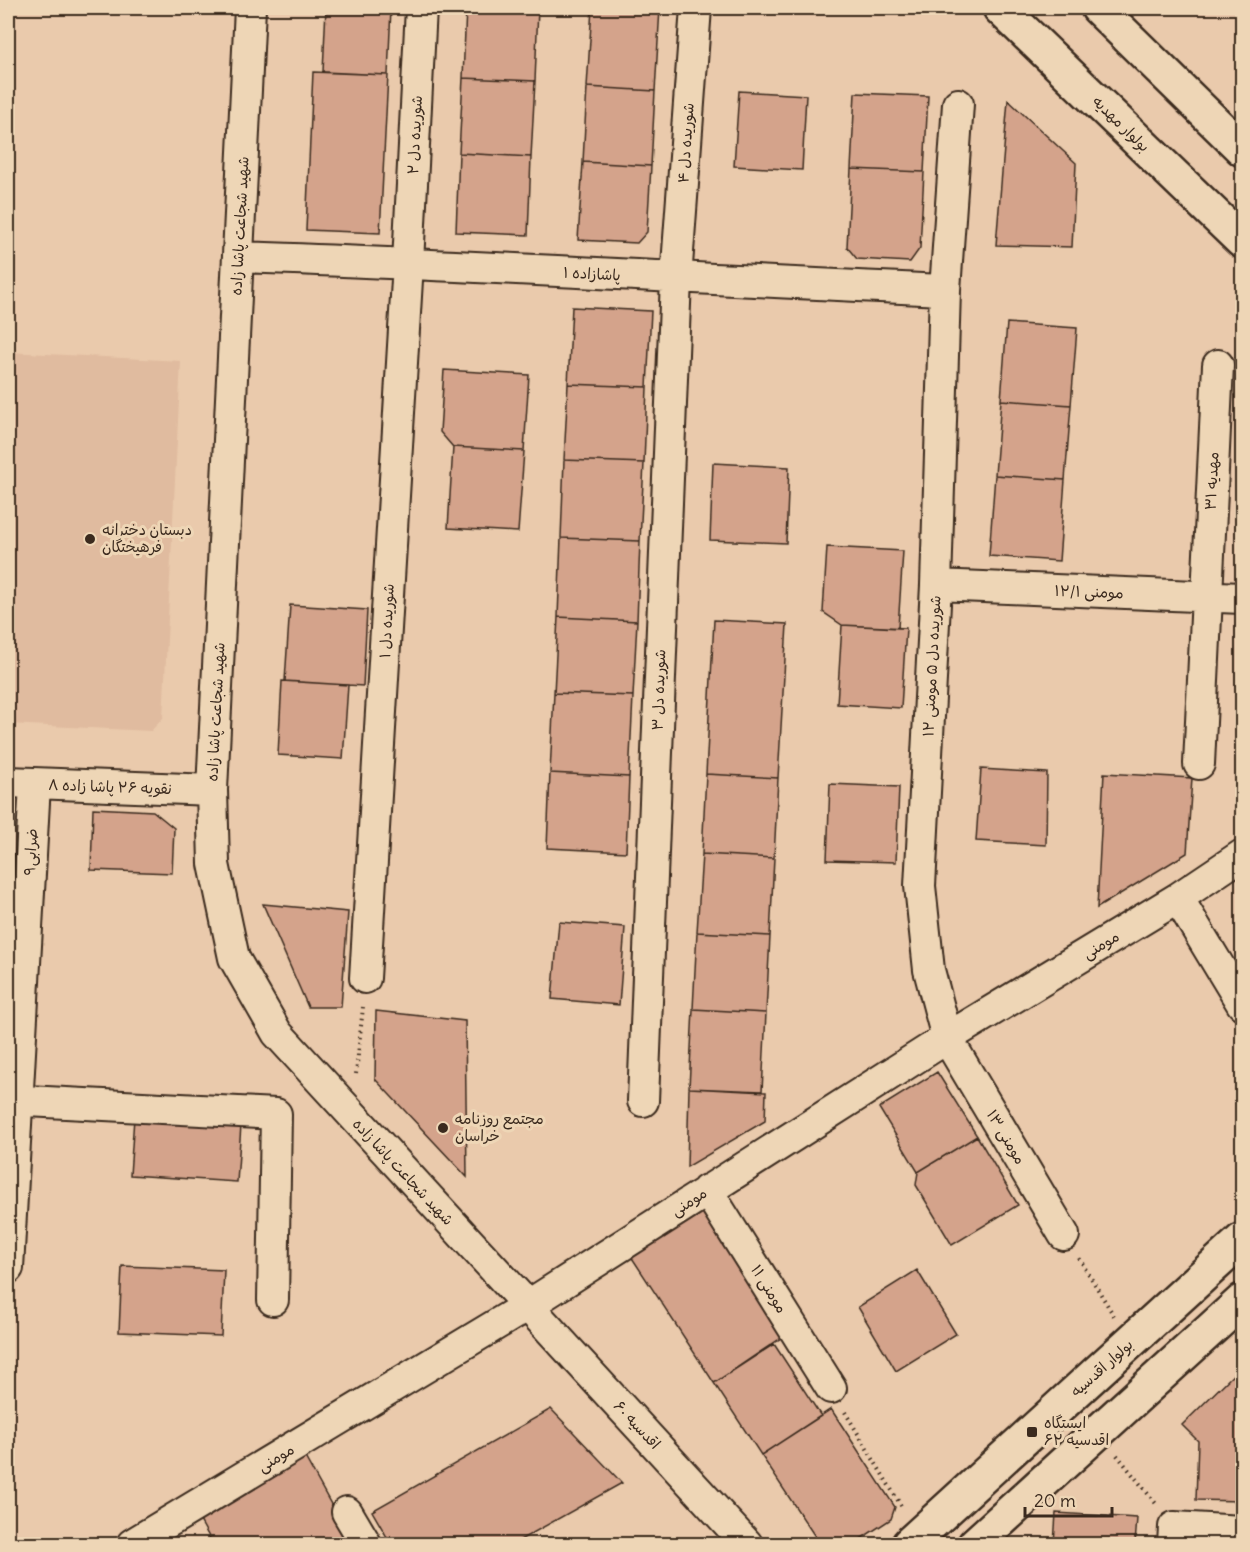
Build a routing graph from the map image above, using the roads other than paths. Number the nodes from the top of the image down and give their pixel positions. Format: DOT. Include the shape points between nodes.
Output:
graph roads {
  1 [pos="250,8"];
  2 [pos="421,8"];
  3 [pos="696,8"];
  4 [pos="1000,8"];
  5 [pos="1098,8"];
  6 [pos="958,104"];
  7 [pos="1242,149"];
  8 [pos="1242,241"];
  9 [pos="239,257"];
  10 [pos="408,263"];
  11 [pos="676,279"];
  12 [pos="945,290"];
  13 [pos="1218,365"];
  14 [pos="936,585"];
  15 [pos="1207,597"];
  16 [pos="1242,598"];
  17 [pos="1199,764"];
  18 [pos="21,783"];
  19 [pos="212,790"];
  20 [pos="1242,855"];
  21 [pos="1178,898"];
  22 [pos="365,978"];
  23 [pos="1242,1004"];
  24 [pos="947,1038"];
  25 [pos="12,1100"];
  26 [pos="643,1101"];
  27 [pos="707,1190"];
  28 [pos="1064,1235"];
  29 [pos="1242,1240"];
  30 [pos="8,1268"];
  31 [pos="273,1300"];
  32 [pos="1242,1301"];
  33 [pos="527,1306"];
  34 [pos="831,1388"];
  35 [pos="347,1512"];
  36 [pos="1242,1531"];
  37 [pos="1173,1536"];
  38 [pos="914,1540"];
  39 [pos="132,1545"];
  40 [pos="366,1545"];
  41 [pos="747,1545"];
  42 [pos="975,1545"];
  1 -- 9 [label="street, شهید شجاعت پاشا زاده"];
  2 -- 10 [label="street, شوریده دل ۲"];
  3 -- 11 [label="street, شوریده دل ۴"];
  4 -- 8 [label="main road, بولوار مهدیه"];
  5 -- 7 [label="main road"];
  6 -- 12 [label="street, شوریده دل ۵ مومنی ۱۲"];
  9 -- 10 [label="street, پاشازاده ۱"];
  9 -- 19 [label="street, شهید شجاعت پاشا زاده"];
  10 -- 11 [label="street, پاشازاده ۱"];
  10 -- 22 [label="street, شوریده دل ۱"];
  11 -- 12 [label="street, پاشازاده ۱"];
  11 -- 26 [label="street, شوریده دل ۳"];
  12 -- 14 [label="street, شوریده دل ۵ مومنی ۱۲"];
  13 -- 15 [label="street, مهدیه ۳۱"];
  14 -- 15 [label="street, مومنی ۱۲/۱"];
  14 -- 24 [label="street, شوریده دل ۵ مومنی ۱۲" via="920,886 928,970"];
  15 -- 16 [label="street, مومنی ۱۲/۱"];
  15 -- 17 [label="street, مهدیه ۳۱"];
  18 -- 19 [label="street, نقویه ۲۶ پاشا زاده ۸"];
  18 -- 25 [label="street, ضرابی۹"];
  19 -- 33 [label="street, شهید شجاعت پاشا زاده" via="214,864 234,958 277,1034"];
  20 -- 21 [label="street, مومنی"];
  21 -- 23 [label="street"];
  21 -- 24 [label="street, مومنی"];
  24 -- 27 [label="street, مومنی"];
  24 -- 28 [label="street, مومنی ۱۳"];
  25 -- 30 [label="street, ضرابی۹"];
  25 -- 31 [label="street" via="276,1114"];
  27 -- 33 [label="street, مومنی"];
  27 -- 34 [label="street, مومنی ۱۱"];
  29 -- 38 [label="main road, بولوار اقدسیه"];
  32 -- 42 [label="main road"];
  33 -- 39 [label="street, مومنی"];
  33 -- 41 [label="street, اقدسیه ۶۰"];
  35 -- 40 [label="street"];
  36 -- 37 [label="street"];
}
